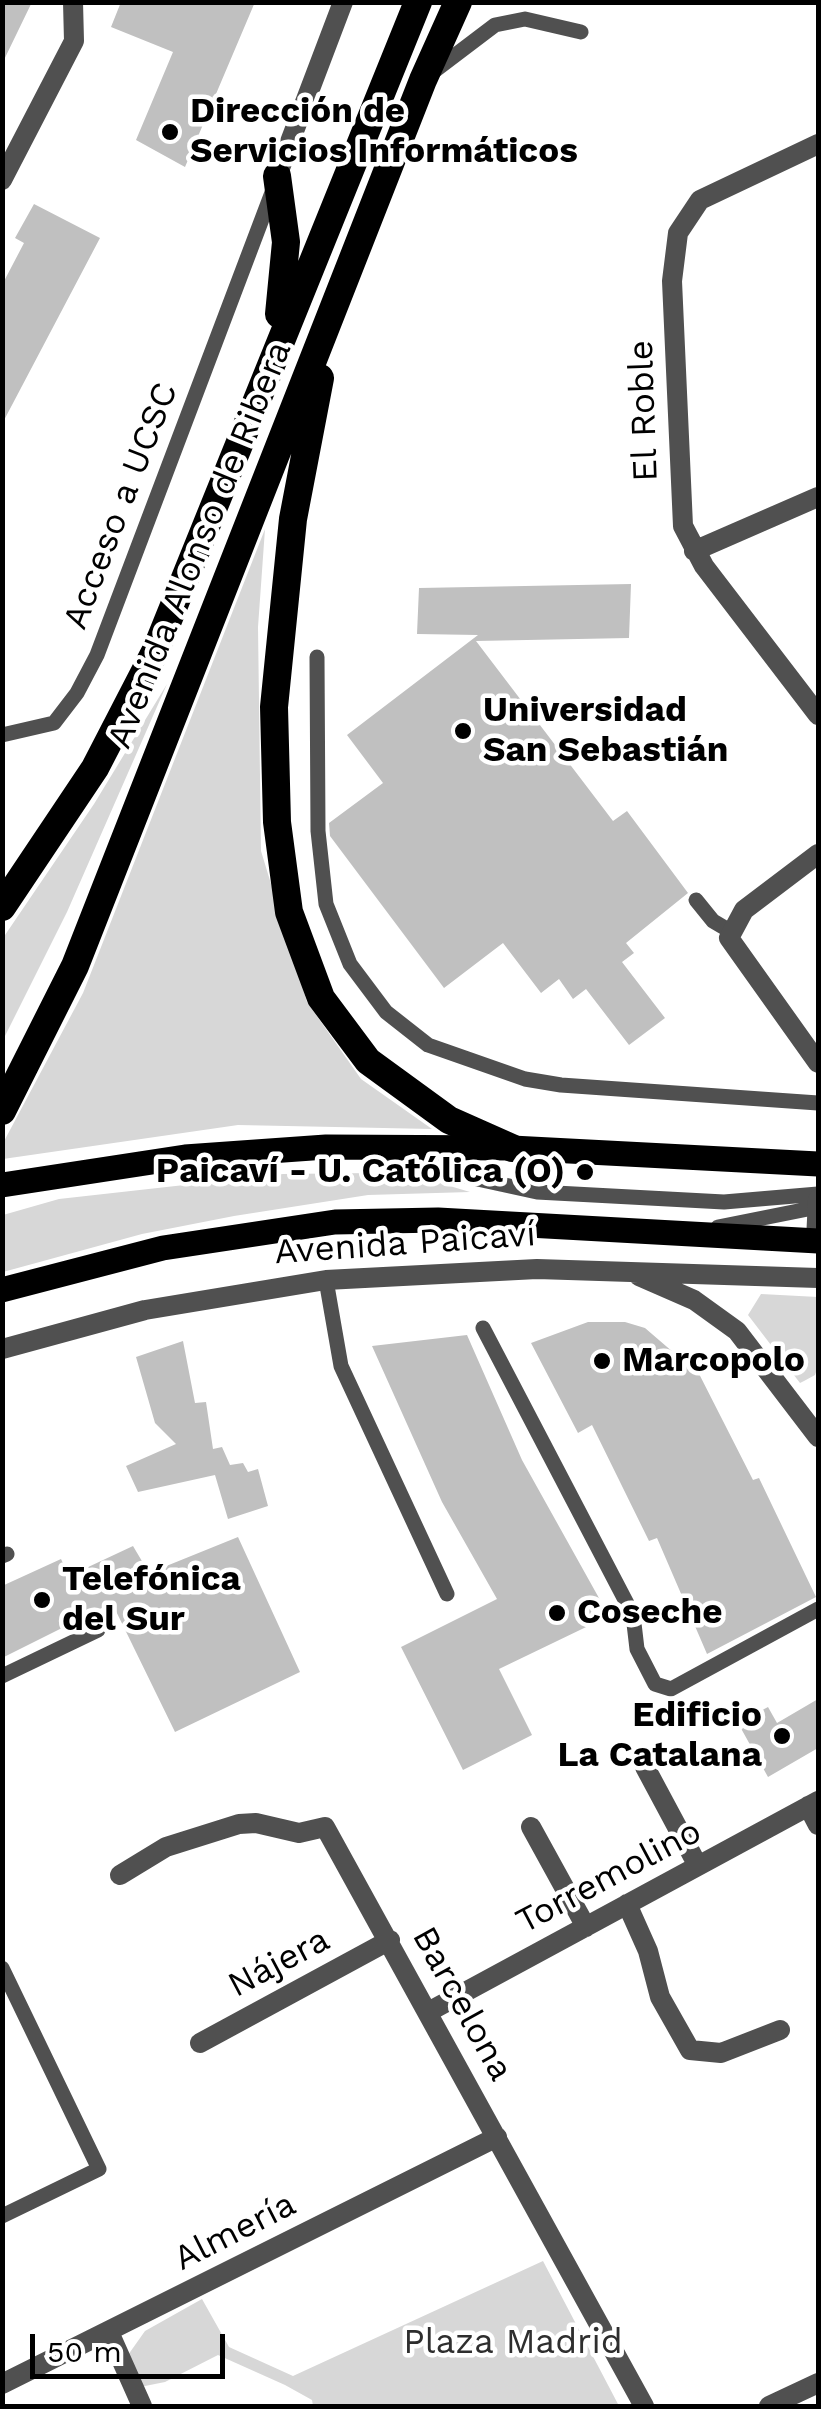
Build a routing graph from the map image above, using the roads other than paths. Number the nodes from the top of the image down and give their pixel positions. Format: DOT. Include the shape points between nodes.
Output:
graph roads {
  1 [pos="73,2"];
  2 [pos="343,2"];
  3 [pos="418,2"];
  4 [pos="458,2"];
  5 [pos="516,2"];
  6 [pos="525,20"];
  7 [pos="581,32"];
  8 [pos="423,80"];
  9 [pos="818,144"];
  10 [pos="277,176"];
  11 [pos="2,180"];
  12 [pos="286,242"];
  13 [pos="251,254"];
  14 [pos="340,293"];
  15 [pos="273,357"];
  16 [pos="818,497"];
  17 [pos="694,551"];
  18 [pos="318,657"];
  19 [pos="818,715"];
  20 [pos="2,735"];
  21 [pos="818,854"];
  22 [pos="696,900"];
  23 [pos="2,907"];
  24 [pos="732,940"];
  25 [pos="818,1064"];
  26 [pos="818,1103"];
  27 [pos="2,1111"];
  28 [pos="326,1146"];
  29 [pos="512,1148"];
  30 [pos="818,1164"];
  31 [pos="2,1186"];
  32 [pos="818,1197"];
  33 [pos="818,1207"];
  34 [pos="690,1233"];
  35 [pos="817,1240"];
  36 [pos="623,1271"];
  37 [pos="818,1278"];
  38 [pos="326,1280"];
  39 [pos="2,1290"];
  40 [pos="484,1328"];
  41 [pos="2,1349"];
  42 [pos="818,1437"];
  43 [pos="447,1594"];
  44 [pos="818,1609"];
  45 [pos="98,1630"];
  46 [pos="2,1676"];
  47 [pos="645,1767"];
  48 [pos="815,1811"];
  49 [pos="531,1827"];
  50 [pos="698,1866"];
  51 [pos="120,1875"];
  52 [pos="628,1904"];
  53 [pos="586,1927"];
  54 [pos="390,1940"];
  55 [pos="2,1968"];
  56 [pos="430,2011"];
  57 [pos="780,2030"];
  58 [pos="200,2043"];
  59 [pos="497,2137"];
  60 [pos="2,2216"];
  61 [pos="109,2332"];
  62 [pos="818,2383"];
  63 [pos="2,2384"];
  64 [pos="142,2406"];
  65 [pos="644,2406"];
  66 [pos="769,2406"];
  1 -- 11 [label="street" via="74,41"];
  2 -- 10 [label="street"];
  3 -- 15 [label="highway, Avenida Alonso de Ribera"];
  4 -- 8 [label="highway, Avenida Alonso de Ribera"];
  5 -- 6 [label="lane"];
  6 -- 7 [label="lane"];
  6 -- 8 [label="lane" via="479,33"];
  8 -- 14 [label="highway, Avenida Alonso de Ribera"];
  9 -- 17 [label="street, El Roble" via="715,189 678,233 672,281 679,494"];
  10 -- 12 [label="highway"];
  10 -- 13 [label="lane, Acceso a UCSC"];
  12 -- 13 [label="lane"];
  12 -- 15 [label="highway"];
  13 -- 20 [label="lane, Acceso a UCSC" via="90,668 54,723"];
  14 -- 27 [label="highway, Avenida Alonso de Ribera" via="75,966"];
  14 -- 29 [label="highway" via="293,519 278,644 274,765 289,912 321,998 368,1061 449,1120"];
  15 -- 23 [label="highway, Avenida Alonso de Ribera" via="129,707"];
  16 -- 17 [label="street"];
  17 -- 19 [label="street, El Roble"];
  18 -- 26 [label="lane" via="318,831 326,904 350,964 386,1012 428,1045 525,1079"];
  21 -- 24 [label="street" via="744,910"];
  22 -- 24 [label="lane"];
  24 -- 25 [label="street"];
  28 -- 29 [label="main road"];
  28 -- 31 [label="main road" via="185,1157"];
  28 -- 32 [label="lane" via="536,1192 724,1202"];
  29 -- 30 [label="main road"];
  32 -- 33 [label="street"];
  33 -- 34 [label="lane"];
  33 -- 35 [label="street"];
  34 -- 35 [label="main road, Avenida Paicaví"];
  34 -- 39 [label="main road, Avenida Paicaví" via="438,1220 335,1222 182,1244"];
  36 -- 37 [label="street, Avenida Paicaví"];
  36 -- 38 [label="street, Avenida Paicaví" via="476,1270"];
  36 -- 42 [label="street" via="722,1318"];
  38 -- 41 [label="street, Avenida Paicaví" via="145,1310"];
  38 -- 43 [label="lane" via="341,1366"];
  40 -- 44 [label="lane" via="632,1615 636,1648 655,1684 670,1689"];
  45 -- 46 [label="lane"];
  47 -- 50 [label="street"];
  48 -- 50 [label="street, Torremolino"];
  49 -- 53 [label="street"];
  50 -- 52 [label="street, Torremolino"];
  51 -- 54 [label="street, Barcelona" via="166,1848 239,1824 298,1832 324,1827"];
  52 -- 53 [label="street, Torremolino"];
  52 -- 57 [label="street" via="660,1998 690,2050 721,2053"];
  53 -- 56 [label="street, Torremolino"];
  54 -- 56 [label="street, Barcelona"];
  54 -- 58 [label="street, Nájera"];
  55 -- 60 [label="lane" via="99,2169"];
  56 -- 59 [label="street, Barcelona"];
  59 -- 61 [label="street, Almería"];
  59 -- 65 [label="street, Barcelona"];
  61 -- 63 [label="street, Almería"];
  61 -- 64 [label="street"];
  62 -- 66 [label="street"];
}
